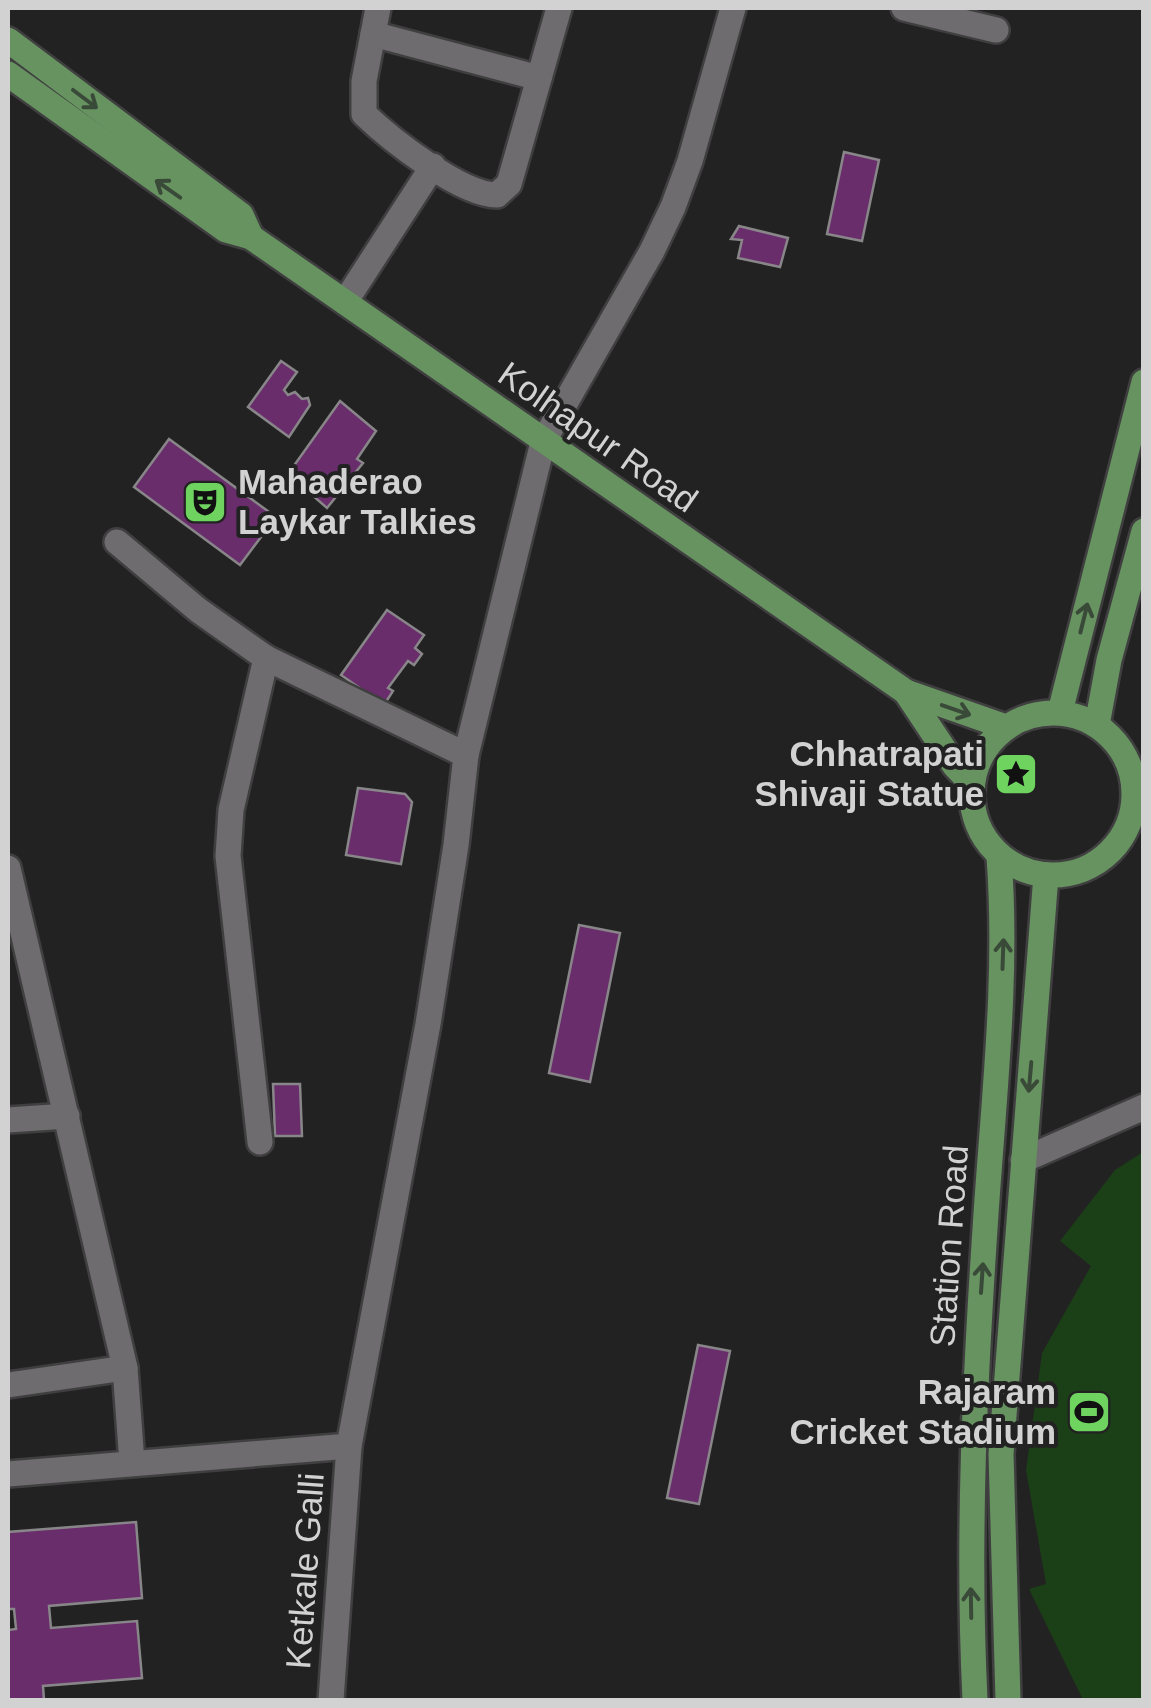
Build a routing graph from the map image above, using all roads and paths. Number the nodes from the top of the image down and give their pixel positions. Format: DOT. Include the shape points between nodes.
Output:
graph roads {
  1 [pos="378,8"];
  2 [pos="559,8"];
  3 [pos="733,8"];
  4 [pos="904,8"];
  5 [pos="996,30"];
  6 [pos="373,34"];
  7 [pos="8,40"];
  8 [pos="8,74"];
  9 [pos="539,78"];
  10 [pos="432,166"];
  11 [pos="251,238"];
  12 [pos="345,302"];
  13 [pos="1144,382"];
  14 [pos="543,442"];
  15 [pos="1144,530"];
  16 [pos="116,542"];
  17 [pos="266,658"];
  18 [pos="906,692"];
  19 [pos="1060,712"];
  20 [pos="1096,726"];
  21 [pos="1006,727"];
  22 [pos="466,754"];
  23 [pos="972,784"];
  24 [pos="1138,820"];
  25 [pos="999,856"];
  26 [pos="8,868"];
  27 [pos="1046,875"];
  28 [pos="1144,1107"];
  29 [pos="66,1116"];
  30 [pos="8,1120"];
  31 [pos="260,1142"];
  32 [pos="1023,1160"];
  33 [pos="125,1368"];
  34 [pos="8,1385"];
  35 [pos="349,1446"];
  36 [pos="132,1463"];
  37 [pos="8,1474"];
  38 [pos="331,1700"];
  39 [pos="975,1700"];
  40 [pos="1008,1700"];
  1 -- 6 [label="street"];
  2 -- 9 [label="street"];
  3 -- 14 [label="street, Ketkale Galli" via="674,207"];
  4 -- 5 [label="street"];
  6 -- 9 [label="street"];
  6 -- 10 [label="street" via="364,114"];
  7 -- 11 [label="main road, Kolhapur Road, one-way" via="240,215"];
  11 -- 8 [label="main road, Kolhapur Road, one-way" via="226,230"];
  9 -- 10 [label="street" via="509,184 496,195 481,195"];
  10 -- 12 [label="street"];
  11 -- 12 [label="main road, Kolhapur Road"];
  12 -- 14 [label="main road, Kolhapur Road"];
  19 -- 13 [label="main road, one-way"];
  14 -- 18 [label="main road, Kolhapur Road"];
  14 -- 22 [label="street, Ketkale Galli"];
  15 -- 20 [label="main road"];
  16 -- 17 [label="street"];
  17 -- 22 [label="street"];
  17 -- 31 [label="street" via="231,810 228,856"];
  18 -- 21 [label="main road, Kolhapur Road, one-way"];
  18 -- 23 [label="main road, Kolhapur Road"];
  19 -- 20 [label="main road"];
  19 -- 21 [label="main road"];
  20 -- 24 [label="main road" via="1117,743 1130,767"];
  21 -- 23 [label="main road" via="990,740"];
  22 -- 35 [label="street, Ketkale Galli" via="428,1024"];
  23 -- 25 [label="main road" via="982,836"];
  24 -- 27 [label="main road" via="1100,862 1076,874"];
  25 -- 27 [label="main road"];
  39 -- 25 [label="main road, Station Road, one-way" via="972,1443 1003,955"];
  26 -- 29 [label="street"];
  27 -- 32 [label="main road, Station Road, one-way"];
  28 -- 32 [label="street"];
  29 -- 30 [label="street"];
  29 -- 33 [label="street"];
  32 -- 40 [label="main road, Station Road" via="1001,1454"];
  33 -- 34 [label="street"];
  33 -- 36 [label="street"];
  35 -- 36 [label="street"];
  35 -- 38 [label="street, Ketkale Galli"];
  36 -- 37 [label="street"];
}
